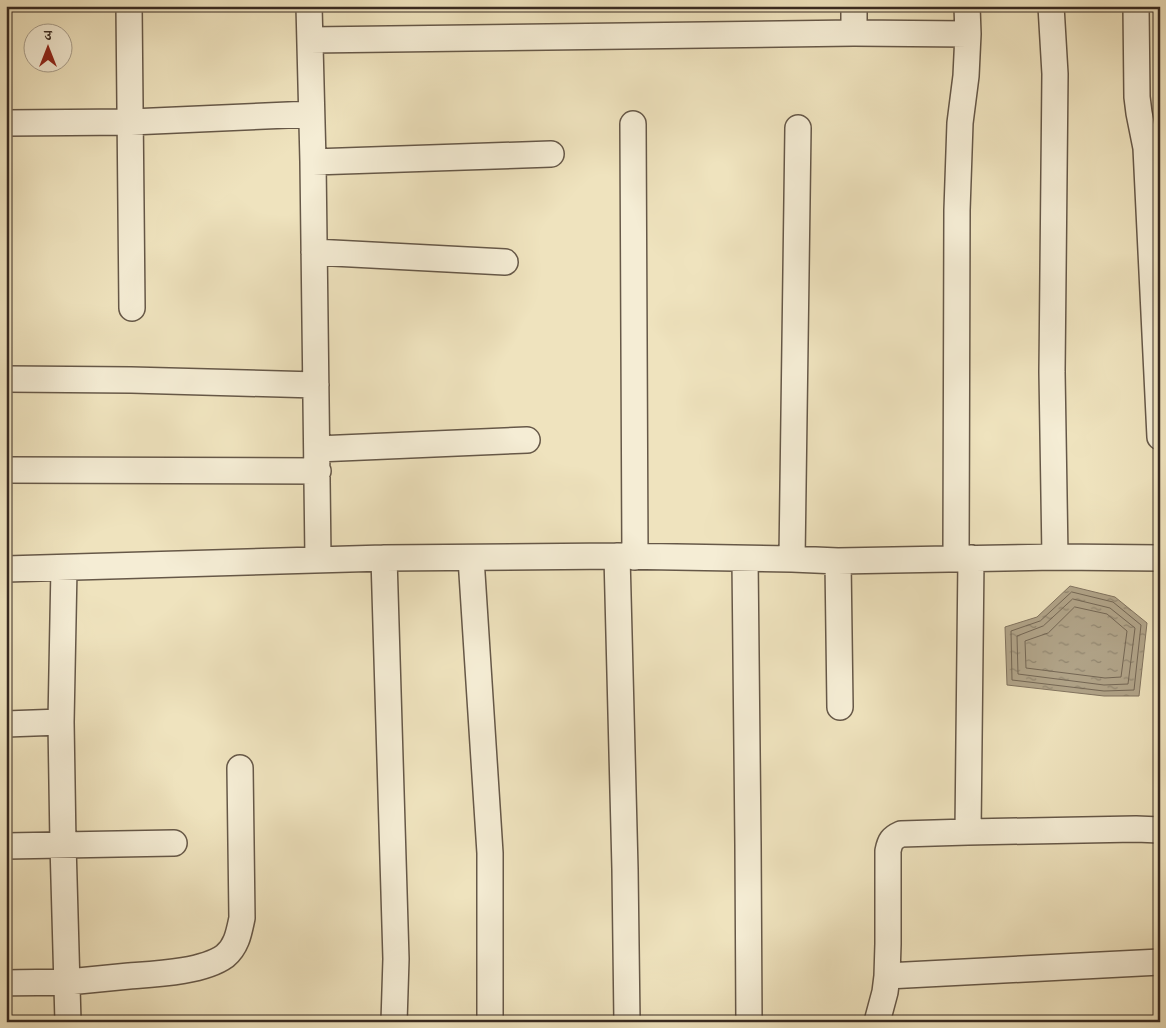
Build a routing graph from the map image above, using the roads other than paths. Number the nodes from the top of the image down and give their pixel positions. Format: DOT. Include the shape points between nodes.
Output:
graph roads {
  1 [pos="129,6"];
  2 [pos="309,6"];
  3 [pos="854,6"];
  4 [pos="967,6"];
  5 [pos="1051,6"];
  6 [pos="1136,6"];
  7 [pos="854,33"];
  8 [pos="968,34"];
  9 [pos="310,40"];
  10 [pos="312,114"];
  11 [pos="131,122"];
  12 [pos="6,124"];
  13 [pos="633,124"];
  14 [pos="798,128"];
  15 [pos="1153,148"];
  16 [pos="551,154"];
  17 [pos="313,162"];
  18 [pos="314,252"];
  19 [pos="505,262"];
  20 [pos="1156,292"];
  21 [pos="132,308"];
  22 [pos="6,380"];
  23 [pos="316,385"];
  24 [pos="1160,437"];
  25 [pos="527,440"];
  26 [pos="317,460"];
  27 [pos="6,470"];
  28 [pos="626,557"];
  29 [pos="1055,557"];
  30 [pos="384,558"];
  31 [pos="471,558"];
  32 [pos="964,558"];
  33 [pos="1160,558"];
  34 [pos="318,559"];
  35 [pos="745,559"];
  36 [pos="792,559"];
  37 [pos="838,561"];
  38 [pos="64,568"];
  39 [pos="6,569"];
  40 [pos="840,707"];
  41 [pos="61,722"];
  42 [pos="6,724"];
  43 [pos="240,768"];
  44 [pos="1160,830"];
  45 [pos="968,832"];
  46 [pos="174,843"];
  47 [pos="63,844"];
  48 [pos="6,846"];
  49 [pos="1160,962"];
  50 [pos="887,976"];
  51 [pos="67,982"];
  52 [pos="6,983"];
  53 [pos="68,1022"];
  54 [pos="394,1022"];
  55 [pos="490,1022"];
  56 [pos="626,1022"];
  57 [pos="749,1022"];
  58 [pos="877,1022"];
  1 -- 11 [label="street"];
  2 -- 9 [label="street"];
  3 -- 7 [label="street"];
  4 -- 8 [label="street"];
  5 -- 29 [label="street" via="1055,74 1052,372"];
  6 -- 15 [label="street" via="1138,113"];
  7 -- 8 [label="street"];
  7 -- 9 [label="street"];
  8 -- 32 [label="street" via="957,210"];
  9 -- 10 [label="street"];
  10 -- 11 [label="street"];
  10 -- 17 [label="street"];
  11 -- 12 [label="street"];
  11 -- 21 [label="street"];
  13 -- 28 [label="street"];
  14 -- 36 [label="street"];
  15 -- 20 [label="street"];
  16 -- 17 [label="street"];
  17 -- 18 [label="street"];
  18 -- 19 [label="street"];
  18 -- 23 [label="street"];
  20 -- 24 [label="street"];
  22 -- 23 [label="street"];
  23 -- 26 [label="street"];
  25 -- 26 [label="street"];
  26 -- 27 [label="street"];
  26 -- 34 [label="street"];
  28 -- 31 [label="street"];
  28 -- 35 [label="street"];
  28 -- 56 [label="street"];
  29 -- 32 [label="street"];
  29 -- 33 [label="street"];
  30 -- 31 [label="street"];
  30 -- 34 [label="street"];
  30 -- 54 [label="street" via="396,959"];
  31 -- 55 [label="street" via="490,853"];
  32 -- 37 [label="street"];
  32 -- 45 [label="street"];
  34 -- 38 [label="street"];
  35 -- 36 [label="street"];
  35 -- 57 [label="street"];
  36 -- 37 [label="street"];
  37 -- 40 [label="street"];
  38 -- 39 [label="street"];
  38 -- 41 [label="street"];
  41 -- 42 [label="street"];
  41 -- 47 [label="street"];
  43 -- 51 [label="street" via="242,918 232,949 214,962 197,968"];
  44 -- 45 [label="street"];
  45 -- 50 [label="street" via="893,837 888,851"];
  46 -- 47 [label="street"];
  47 -- 48 [label="street"];
  47 -- 51 [label="street"];
  49 -- 50 [label="street"];
  50 -- 58 [label="street"];
  51 -- 52 [label="street"];
  51 -- 53 [label="street"];
}
